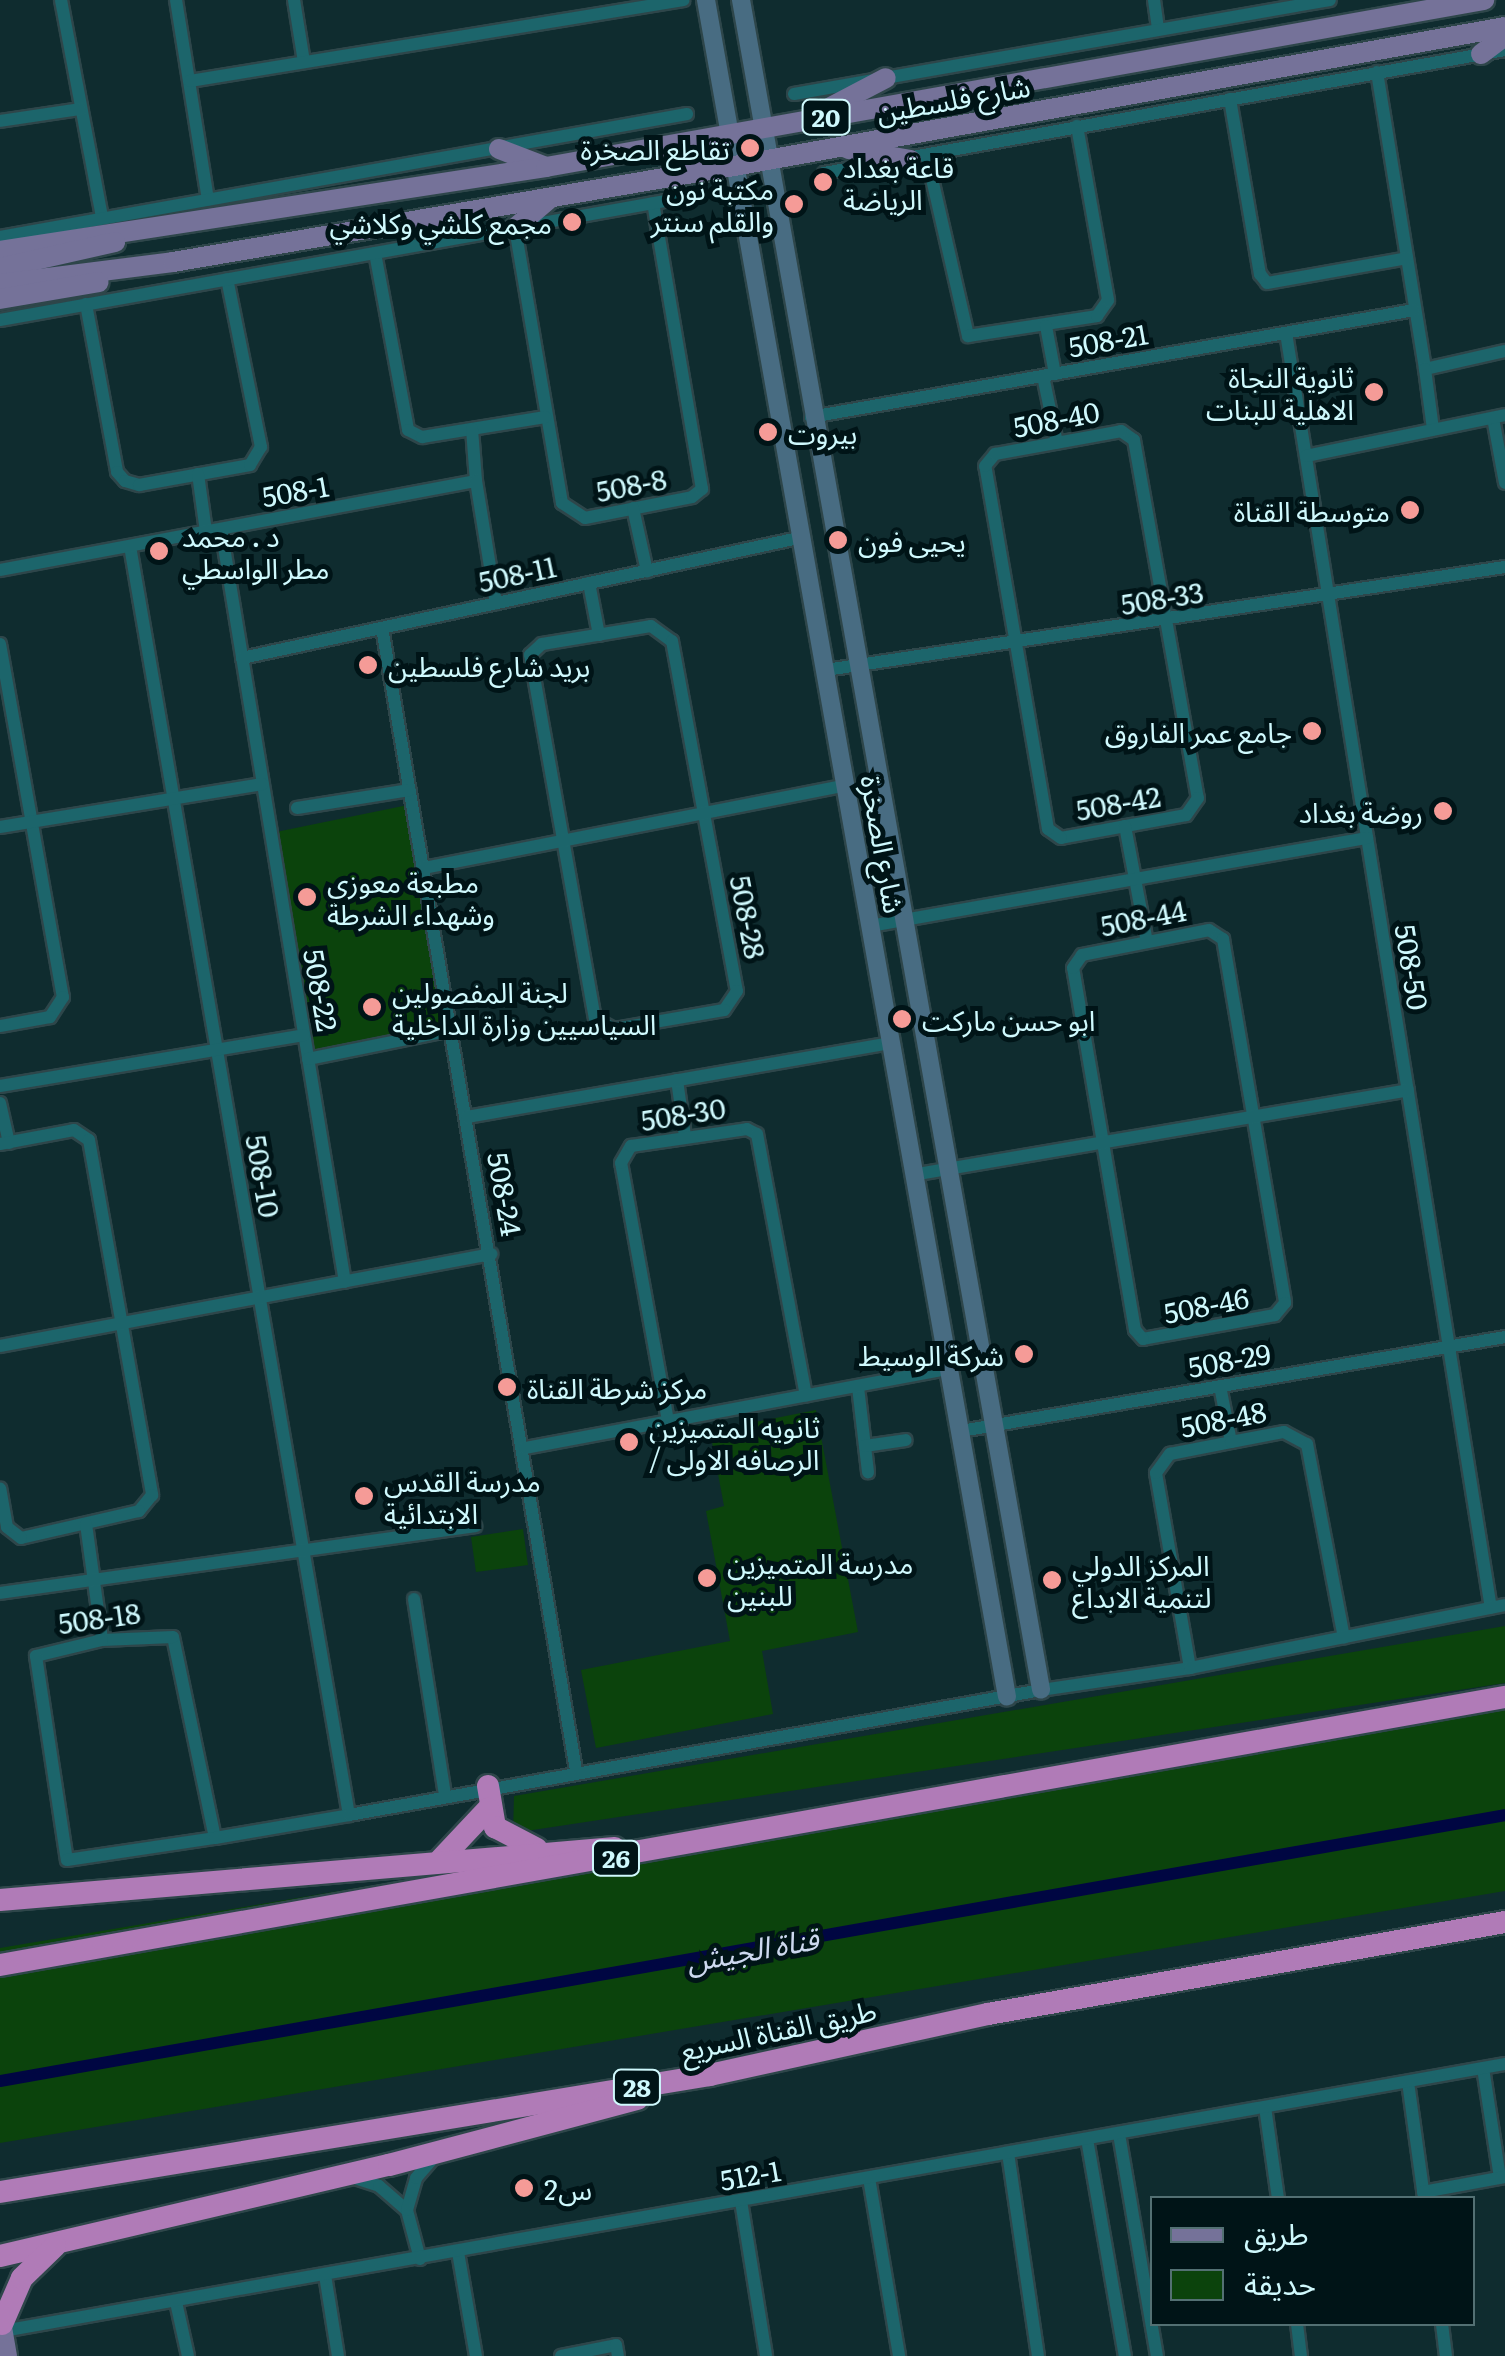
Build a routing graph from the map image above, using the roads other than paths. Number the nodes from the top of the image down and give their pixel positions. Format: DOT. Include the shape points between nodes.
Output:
graph roads {
  1 [pos="61,0"];
  2 [pos="176,0"];
  3 [pos="294,0"];
  4 [pos="588,0"];
  5 [pos="683,0"];
  6 [pos="706,0"];
  7 [pos="742,0"];
  8 [pos="1154,0"];
  9 [pos="1330,0"];
  10 [pos="1484,0"];
  11 [pos="1274,5"];
  12 [pos="590,15"];
  13 [pos="1505,27"];
  14 [pos="1158,30"];
  15 [pos="1505,36"];
  16 [pos="1505,50"];
  17 [pos="1481,54"];
  18 [pos="304,62"];
  19 [pos="1376,72"];
  20 [pos="886,78"];
  21 [pos="190,82"];
  22 [pos="794,94"];
  23 [pos="1230,99"];
  24 [pos="80,109"];
  25 [pos="687,114"];
  26 [pos="809,120"];
  27 [pos="0,122"];
  28 [pos="1077,126"];
  29 [pos="763,128"];
  30 [pos="729,134"];
  31 [pos="841,147"];
  32 [pos="500,149"];
  33 [pos="919,158"];
  34 [pos="768,160"];
  35 [pos="734,166"];
  36 [pos="546,167"];
  37 [pos="824,173"];
  38 [pos="556,195"];
  39 [pos="688,197"];
  40 [pos="208,199"];
  41 [pos="653,203"];
  42 [pos="102,218"];
  43 [pos="168,228"];
  44 [pos="515,228"];
  45 [pos="0,236"];
  46 [pos="0,251"];
  47 [pos="375,253"];
  48 [pos="1406,258"];
  49 [pos="174,262"];
  50 [pos="60,266"];
  51 [pos="0,268"];
  52 [pos="228,279"];
  53 [pos="0,284"];
  54 [pos="0,299"];
  55 [pos="86,304"];
  56 [pos="1414,310"];
  57 [pos="0,320"];
  58 [pos="1046,326"];
  59 [pos="1286,334"];
  60 [pos="1505,352"];
  61 [pos="1425,369"];
  62 [pos="1049,375"];
  63 [pos="545,417"];
  64 [pos="812,417"];
  65 [pos="1499,417"];
  66 [pos="472,429"];
  67 [pos="1433,429"];
  68 [pos="1057,443"];
  69 [pos="1306,456"];
  70 [pos="198,474"];
  71 [pos="476,481"];
  72 [pos="1505,483"];
  73 [pos="633,508"];
  74 [pos="214,531"];
  75 [pos="802,537"];
  76 [pos="130,546"];
  77 [pos="1505,567"];
  78 [pos="0,570"];
  79 [pos="647,570"];
  80 [pos="590,583"];
  81 [pos="1328,596"];
  82 [pos="496,603"];
  83 [pos="1170,621"];
  84 [pos="382,628"];
  85 [pos="599,635"];
  86 [pos="1020,642"];
  87 [pos="0,644"];
  88 [pos="242,658"];
  89 [pos="855,666"];
  90 [pos="826,670"];
  91 [pos="263,784"];
  92 [pos="846,785"];
  93 [pos="410,790"];
  94 [pos="173,798"];
  95 [pos="297,808"];
  96 [pos="704,813"];
  97 [pos="33,822"];
  98 [pos="1125,826"];
  99 [pos="0,827"];
  100 [pos="1368,838"];
  101 [pos="563,841"];
  102 [pos="424,868"];
  103 [pos="1134,879"];
  104 [pos="900,921"];
  105 [pos="870,926"];
  106 [pos="1146,942"];
  107 [pos="0,1026"];
  108 [pos="452,1030"];
  109 [pos="304,1034"];
  110 [pos="890,1043"];
  111 [pos="216,1050"];
  112 [pos="308,1060"];
  113 [pos="677,1080"];
  114 [pos="0,1086"];
  115 [pos="1408,1090"];
  116 [pos="0,1104"];
  117 [pos="1254,1116"];
  118 [pos="467,1118"];
  119 [pos="685,1136"];
  120 [pos="1104,1142"];
  121 [pos="5,1143"];
  122 [pos="948,1168"];
  123 [pos="918,1174"];
  124 [pos="491,1254"];
  125 [pos="345,1282"];
  126 [pos="259,1298"];
  127 [pos="121,1324"];
  128 [pos="1505,1337"];
  129 [pos="0,1346"];
  130 [pos="1450,1346"];
  131 [pos="950,1369"];
  132 [pos="1220,1386"];
  133 [pos="858,1387"];
  134 [pos="806,1396"];
  135 [pos="668,1421"];
  136 [pos="995,1425"];
  137 [pos="960,1431"];
  138 [pos="906,1440"];
  139 [pos="1232,1442"];
  140 [pos="865,1446"];
  141 [pos="525,1448"];
  142 [pos="868,1472"];
  143 [pos="0,1489"];
  144 [pos="86,1524"];
  145 [pos="475,1526"];
  146 [pos="302,1551"];
  147 [pos="92,1580"];
  148 [pos="0,1593"];
  149 [pos="414,1598"];
  150 [pos="1498,1607"];
  151 [pos="1344,1638"];
  152 [pos="102,1640"];
  153 [pos="1034,1650"];
  154 [pos="999,1658"];
  155 [pos="1190,1668"];
  156 [pos="1041,1690"];
  157 [pos="1006,1697"];
  158 [pos="1505,1697"];
  159 [pos="576,1770"];
  160 [pos="445,1794"];
  161 [pos="488,1798"];
  162 [pos="349,1815"];
  163 [pos="215,1838"];
  164 [pos="663,1850"];
  165 [pos="546,1852"];
  166 [pos="441,1859"];
  167 [pos="0,1891"];
  168 [pos="32,1894"];
  169 [pos="0,1900"];
  170 [pos="1505,1922"];
  171 [pos="0,1966"];
  172 [pos="1505,2064"];
  173 [pos="1483,2068"];
  174 [pos="710,2076"];
  175 [pos="1408,2082"];
  176 [pos="1265,2108"];
  177 [pos="1119,2134"];
  178 [pos="1087,2139"];
  179 [pos="438,2153"];
  180 [pos="1008,2153"];
  181 [pos="344,2176"];
  182 [pos="869,2178"];
  183 [pos="1502,2178"];
  184 [pos="0,2192"];
  185 [pos="1424,2195"];
  186 [pos="1278,2196"];
  187 [pos="741,2201"];
  188 [pos="407,2210"];
  189 [pos="59,2243"];
  190 [pos="458,2252"];
  191 [pos="0,2256"];
  192 [pos="420,2259"];
  193 [pos="324,2276"];
  194 [pos="176,2302"];
  195 [pos="1150,2310"];
  196 [pos="1,2324"];
  197 [pos="1153,2326"];
  198 [pos="1297,2326"];
  199 [pos="1442,2326"];
  200 [pos="617,2350"];
  201 [pos="7,2356"];
  202 [pos="188,2356"];
  203 [pos="338,2356"];
  204 [pos="476,2356"];
  205 [pos="561,2356"];
  206 [pos="766,2356"];
  207 [pos="899,2356"];
  208 [pos="1038,2356"];
  209 [pos="1126,2356"];
  210 [pos="1158,2356"];
  211 [pos="1302,2356"];
  212 [pos="1446,2356"];
  1 -- 24 [label="street"];
  2 -- 21 [label="street"];
  3 -- 18 [label="street"];
  4 -- 12 [label="street"];
  5 -- 12 [label="street"];
  6 -- 30 [label="street, شارع الصخرة"];
  7 -- 29 [label="street, شارع الصخرة"];
  8 -- 14 [label="street"];
  9 -- 11 [label="street"];
  10 -- 26 [label="main road, شارع فلسطين / 20"];
  11 -- 14 [label="street"];
  12 -- 18 [label="street"];
  13 -- 31 [label="main road, شارع فلسطين / 20"];
  14 -- 20 [label="street"];
  15 -- 17 [label="main road"];
  16 -- 17 [label="street"];
  17 -- 19 [label="street"];
  18 -- 21 [label="street"];
  19 -- 23 [label="street"];
  19 -- 48 [label="street"];
  20 -- 22 [label="street"];
  20 -- 26 [label="main road"];
  21 -- 40 [label="street"];
  23 -- 28 [label="street"];
  23 -- 48 [label="street" via="1260,274 1268,283"];
  24 -- 27 [label="street"];
  24 -- 42 [label="street"];
  25 -- 32 [label="street"];
  26 -- 29 [label="main road, شارع فلسطين / 20"];
  28 -- 33 [label="street"];
  28 -- 58 [label="street" via="1108,300 1097,316"];
  29 -- 30 [label="main road, شارع فلسطين / 20"];
  29 -- 34 [label="street, شارع الصخرة"];
  30 -- 35 [label="street, شارع الصخرة"];
  30 -- 36 [label="main road, شارع فلسطين / 20"];
  31 -- 33 [label="main road"];
  31 -- 34 [label="main road, شارع فلسطين / 20"];
  32 -- 36 [label="main road"];
  32 -- 40 [label="street"];
  33 -- 37 [label="street"];
  33 -- 58 [label="street" via="962,329 978,339"];
  34 -- 35 [label="main road, شارع فلسطين / 20"];
  34 -- 64 [label="street, شارع الصخرة"];
  35 -- 38 [label="main road, شارع فلسطين / 20"];
  35 -- 75 [label="street, شارع الصخرة"];
  36 -- 43 [label="main road, شارع فلسطين / 20"];
  38 -- 44 [label="main road"];
  38 -- 49 [label="main road, شارع فلسطين / 20"];
  39 -- 41 [label="street"];
  40 -- 42 [label="street"];
  41 -- 44 [label="street"];
  41 -- 73 [label="street, 508-8" via="702,489"];
  42 -- 45 [label="street"];
  43 -- 46 [label="main road, شارع فلسطين / 20"];
  43 -- 50 [label="main road, شارع فلسطين / 20"];
  44 -- 47 [label="street"];
  44 -- 63 [label="street, 508-8"];
  47 -- 52 [label="street"];
  47 -- 66 [label="street" via="408,430 422,437"];
  48 -- 56 [label="street"];
  49 -- 50 [label="main road, شارع فلسطين / 20"];
  49 -- 54 [label="main road, شارع فلسطين / 20"];
  50 -- 51 [label="main road, شارع فلسطين / 20"];
  50 -- 53 [label="main road, شارع فلسطين / 20"];
  52 -- 55 [label="street"];
  52 -- 70 [label="street" via="261,448 250,465"];
  55 -- 57 [label="street"];
  55 -- 70 [label="street" via="117,472 139,485"];
  56 -- 59 [label="street, 508-21"];
  56 -- 61 [label="street"];
  58 -- 62 [label="street"];
  59 -- 62 [label="street, 508-21"];
  59 -- 69 [label="street, 508-50"];
  60 -- 61 [label="street"];
  61 -- 67 [label="street"];
  62 -- 64 [label="street, 508-21"];
  62 -- 68 [label="street"];
  63 -- 66 [label="street"];
  63 -- 73 [label="street, 508-8" via="562,503 570,513 585,518"];
  64 -- 89 [label="street, شارع الصخرة"];
  65 -- 67 [label="street"];
  65 -- 72 [label="street"];
  66 -- 71 [label="street"];
  67 -- 69 [label="street"];
  68 -- 83 [label="street, 508-40" via="1121,431 1134,440"];
  68 -- 86 [label="street, 508-40" via="995,454 985,466"];
  69 -- 81 [label="street, 508-50"];
  70 -- 74 [label="street, 508-22"];
  71 -- 74 [label="street, 508-1"];
  71 -- 82 [label="street"];
  73 -- 79 [label="street"];
  74 -- 76 [label="street, 508-1"];
  74 -- 88 [label="street, 508-22"];
  75 -- 79 [label="street, 508-11"];
  75 -- 90 [label="street, شارع الصخرة"];
  76 -- 78 [label="street, 508-1"];
  76 -- 94 [label="street, 508-10"];
  77 -- 81 [label="street, 508-33"];
  79 -- 80 [label="street, 508-11"];
  80 -- 82 [label="street, 508-11"];
  80 -- 85 [label="street"];
  81 -- 83 [label="street, 508-33"];
  81 -- 100 [label="street, 508-50"];
  82 -- 84 [label="street, 508-11"];
  83 -- 86 [label="street, 508-33"];
  83 -- 98 [label="street, 508-42" via="1198,798 1186,815"];
  84 -- 88 [label="street, 508-11"];
  84 -- 93 [label="street, 508-24"];
  85 -- 96 [label="street" via="651,626 672,641"];
  85 -- 101 [label="street" via="542,644 530,655"];
  86 -- 89 [label="street, 508-33"];
  86 -- 98 [label="street, 508-42" via="1048,829 1062,838"];
  87 -- 97 [label="street"];
  88 -- 91 [label="street, 508-22"];
  89 -- 90 [label="street, 508-33"];
  89 -- 104 [label="street, شارع الصخرة"];
  90 -- 92 [label="street, شارع الصخرة"];
  91 -- 94 [label="street"];
  91 -- 109 [label="street, 508-22"];
  92 -- 96 [label="street"];
  92 -- 105 [label="street, شارع الصخرة"];
  93 -- 95 [label="street"];
  93 -- 102 [label="street, 508-24"];
  94 -- 97 [label="street"];
  94 -- 111 [label="street, 508-10"];
  96 -- 101 [label="street"];
  96 -- 101 [label="street, 508-28" via="737,991 724,1010 602,1028 595,1019"];
  97 -- 99 [label="street"];
  97 -- 107 [label="street" via="63,997 50,1017"];
  98 -- 103 [label="street"];
  100 -- 103 [label="street"];
  100 -- 115 [label="street, 508-50"];
  101 -- 102 [label="street"];
  102 -- 108 [label="street, 508-24"];
  103 -- 104 [label="street"];
  103 -- 106 [label="street"];
  104 -- 105 [label="street"];
  104 -- 122 [label="street, شارع الصخرة"];
  105 -- 110 [label="street, شارع الصخرة"];
  106 -- 117 [label="street, 508-44" via="1209,930 1222,939"];
  106 -- 120 [label="street, 508-44" via="1082,955 1073,968"];
  108 -- 112 [label="street"];
  108 -- 118 [label="street, 508-24"];
  109 -- 111 [label="street"];
  109 -- 112 [label="street, 508-22"];
  110 -- 113 [label="street"];
  110 -- 123 [label="street, شارع الصخرة"];
  111 -- 114 [label="street"];
  111 -- 126 [label="street, 508-10"];
  112 -- 125 [label="street, 508-22"];
  113 -- 118 [label="street"];
  113 -- 119 [label="street"];
  115 -- 117 [label="street"];
  115 -- 130 [label="street, 508-50"];
  116 -- 121 [label="street"];
  117 -- 120 [label="street"];
  117 -- 120 [label="street, 508-46" via="1282,1310 1155,1340 1135,1330"];
  118 -- 124 [label="street, 508-24"];
  119 -- 134 [label="street, 508-30" via="747,1128 762,1144"];
  119 -- 135 [label="street, 508-30" via="631,1146 621,1163"];
  120 -- 122 [label="street"];
  121 -- 127 [label="street" via="74,1130 89,1140"];
  122 -- 123 [label="street"];
  122 -- 136 [label="street, شارع الصخرة"];
  123 -- 131 [label="street, شارع الصخرة"];
  124 -- 125 [label="street"];
  124 -- 141 [label="street, 508-24"];
  125 -- 126 [label="street"];
  126 -- 127 [label="street"];
  126 -- 146 [label="street, 508-10"];
  127 -- 129 [label="street"];
  127 -- 144 [label="street" via="152,1495 139,1511"];
  128 -- 130 [label="street, 508-29"];
  130 -- 132 [label="street, 508-29"];
  130 -- 150 [label="street, 508-50"];
  131 -- 133 [label="street"];
  131 -- 137 [label="street, شارع الصخرة"];
  132 -- 136 [label="street, 508-29"];
  132 -- 139 [label="street"];
  133 -- 134 [label="street"];
  133 -- 140 [label="street"];
  134 -- 135 [label="street"];
  135 -- 141 [label="street"];
  136 -- 137 [label="street, 508-29"];
  136 -- 153 [label="street, شارع الصخرة"];
  137 -- 154 [label="street, شارع الصخرة"];
  138 -- 140 [label="street"];
  139 -- 151 [label="street, 508-48" via="1284,1432 1306,1444"];
  139 -- 155 [label="street, 508-48" via="1170,1454 1156,1474"];
  140 -- 142 [label="street"];
  141 -- 159 [label="street, 508-24"];
  143 -- 144 [label="street" via="13,1534"];
  144 -- 147 [label="street"];
  145 -- 146 [label="street"];
  146 -- 147 [label="street"];
  146 -- 162 [label="street, 508-10"];
  147 -- 148 [label="street"];
  147 -- 152 [label="street"];
  149 -- 160 [label="street"];
  150 -- 151 [label="street"];
  151 -- 155 [label="street"];
  152 -- 163 [label="street, 508-18" via="162,1634 178,1646"];
  152 -- 163 [label="street, 508-18" via="36,1656 67,1860"];
  153 -- 154 [label="street" via="1022,1665"];
  153 -- 156 [label="street, شارع الصخرة"];
  154 -- 157 [label="street, شارع الصخرة"];
  155 -- 156 [label="street"];
  156 -- 157 [label="street"];
  157 -- 159 [label="street"];
  158 -- 164 [label="highway, 26"];
  159 -- 161 [label="street"];
  160 -- 161 [label="street"];
  160 -- 162 [label="street"];
  161 -- 165 [label="highway" via="501,1833"];
  161 -- 166 [label="highway"];
  162 -- 163 [label="street"];
  164 -- 165 [label="highway"];
  164 -- 171 [label="highway, 26"];
  165 -- 166 [label="highway"];
  166 -- 168 [label="highway"];
  167 -- 168 [label="highway"];
  168 -- 169 [label="highway"];
  170 -- 174 [label="highway, طريق القناة السريع / 28" via="988,2014"];
  172 -- 173 [label="street, 512-1"];
  173 -- 175 [label="street, 512-1"];
  173 -- 183 [label="street"];
  174 -- 179 [label="highway"];
  174 -- 184 [label="highway, طريق القناة السريع / 28"];
  175 -- 176 [label="street, 512-1"];
  175 -- 185 [label="street"];
  176 -- 177 [label="street, 512-1"];
  176 -- 186 [label="street"];
  177 -- 178 [label="street, 512-1"];
  177 -- 195 [label="street"];
  178 -- 180 [label="street, 512-1"];
  178 -- 209 [label="street"];
  179 -- 181 [label="highway"];
  179 -- 188 [label="street" via="416,2178"];
  180 -- 182 [label="street, 512-1"];
  180 -- 208 [label="street"];
  181 -- 188 [label="street" via="379,2186"];
  181 -- 189 [label="highway"];
  182 -- 187 [label="street, 512-1"];
  182 -- 207 [label="street"];
  183 -- 185 [label="street"];
  187 -- 190 [label="street, 512-1"];
  187 -- 206 [label="street"];
  188 -- 192 [label="street"];
  189 -- 191 [label="highway"];
  189 -- 196 [label="highway" via="22,2278"];
  190 -- 192 [label="street, 512-1"];
  190 -- 204 [label="street"];
  192 -- 193 [label="street, 512-1"];
  193 -- 194 [label="street, 512-1"];
  193 -- 203 [label="street"];
  194 -- 196 [label="street, 512-1"];
  194 -- 202 [label="street"];
  196 -- 201 [label="main road"];
  197 -- 210 [label="street"];
  198 -- 211 [label="street"];
  199 -- 212 [label="street"];
  200 -- 205 [label="street"];
}
